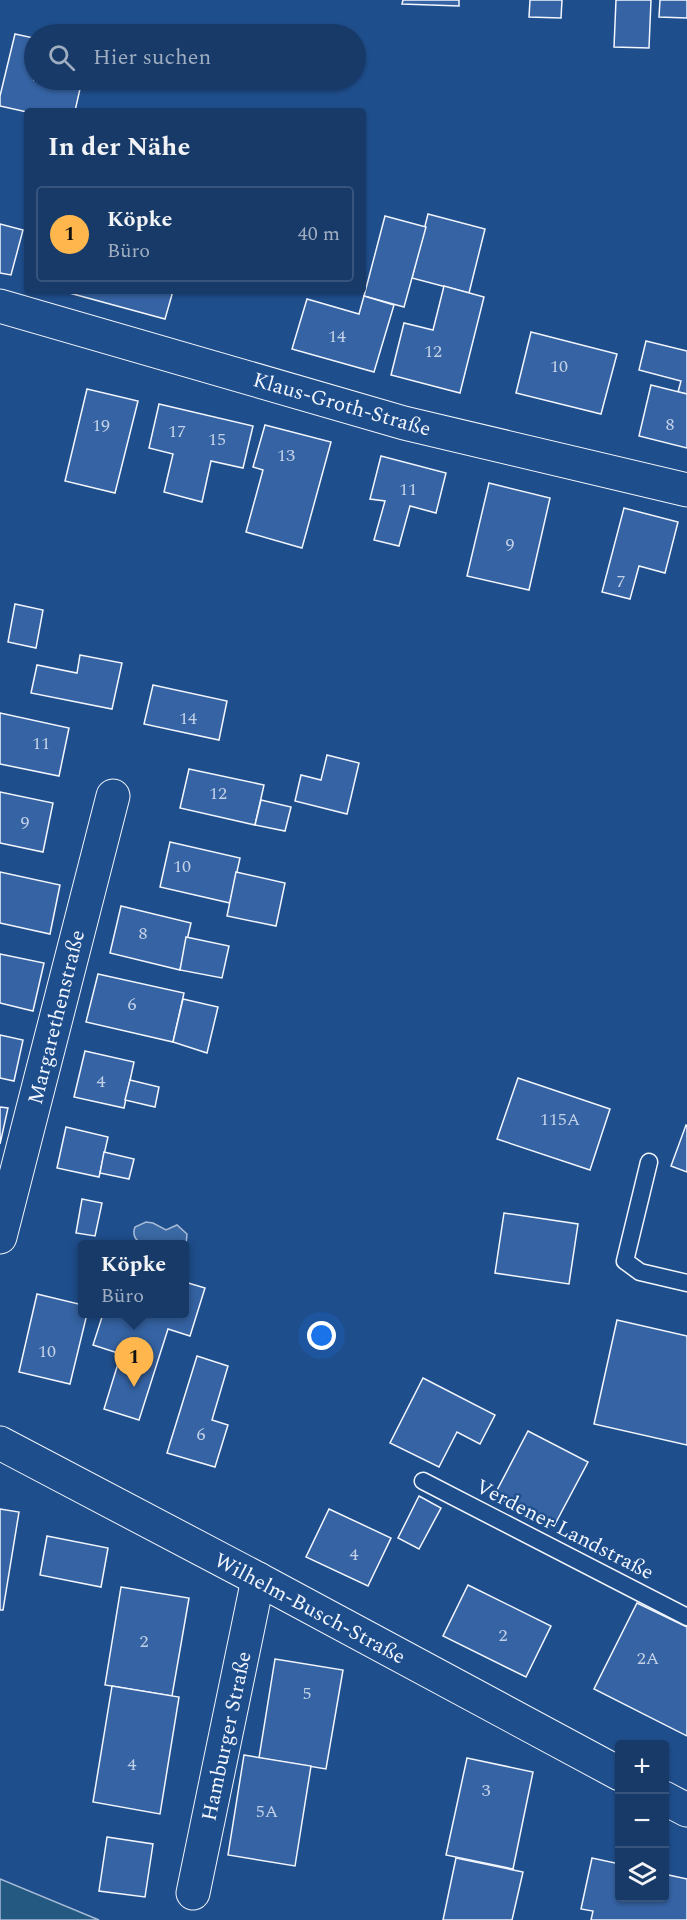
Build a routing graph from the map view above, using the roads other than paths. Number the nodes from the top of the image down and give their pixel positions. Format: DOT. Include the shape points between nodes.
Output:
graph roads {
  1 [pos="0,306"];
  2 [pos="687,490"];
  3 [pos="113,796"];
  4 [pos="649,1162"];
  5 [pos="0,1237"];
  6 [pos="687,1283"];
  7 [pos="0,1443"];
  8 [pos="423,1481"];
  9 [pos="258,1579"];
  10 [pos="687,1617"];
  11 [pos="615,1771"];
  12 [pos="669,1801"];
  13 [pos="687,1810"];
  14 [pos="194,1893"];
  1 -- 2 [label="street, Klaus-Groth-Straße" via="404,423"];
  3 -- 5 [label="street, Margarethenstraße"];
  4 -- 6 [label="lane" via="625,1261 640,1272"];
  7 -- 9 [label="street, Wilhelm-Busch-Straße"];
  8 -- 10 [label="lane, Verdener Landstraße"];
  9 -- 11 [label="street, Wilhelm-Busch-Straße"];
  9 -- 14 [label="street, Hamburger Straße"];
  12 -- 13 [label="street"];
}
